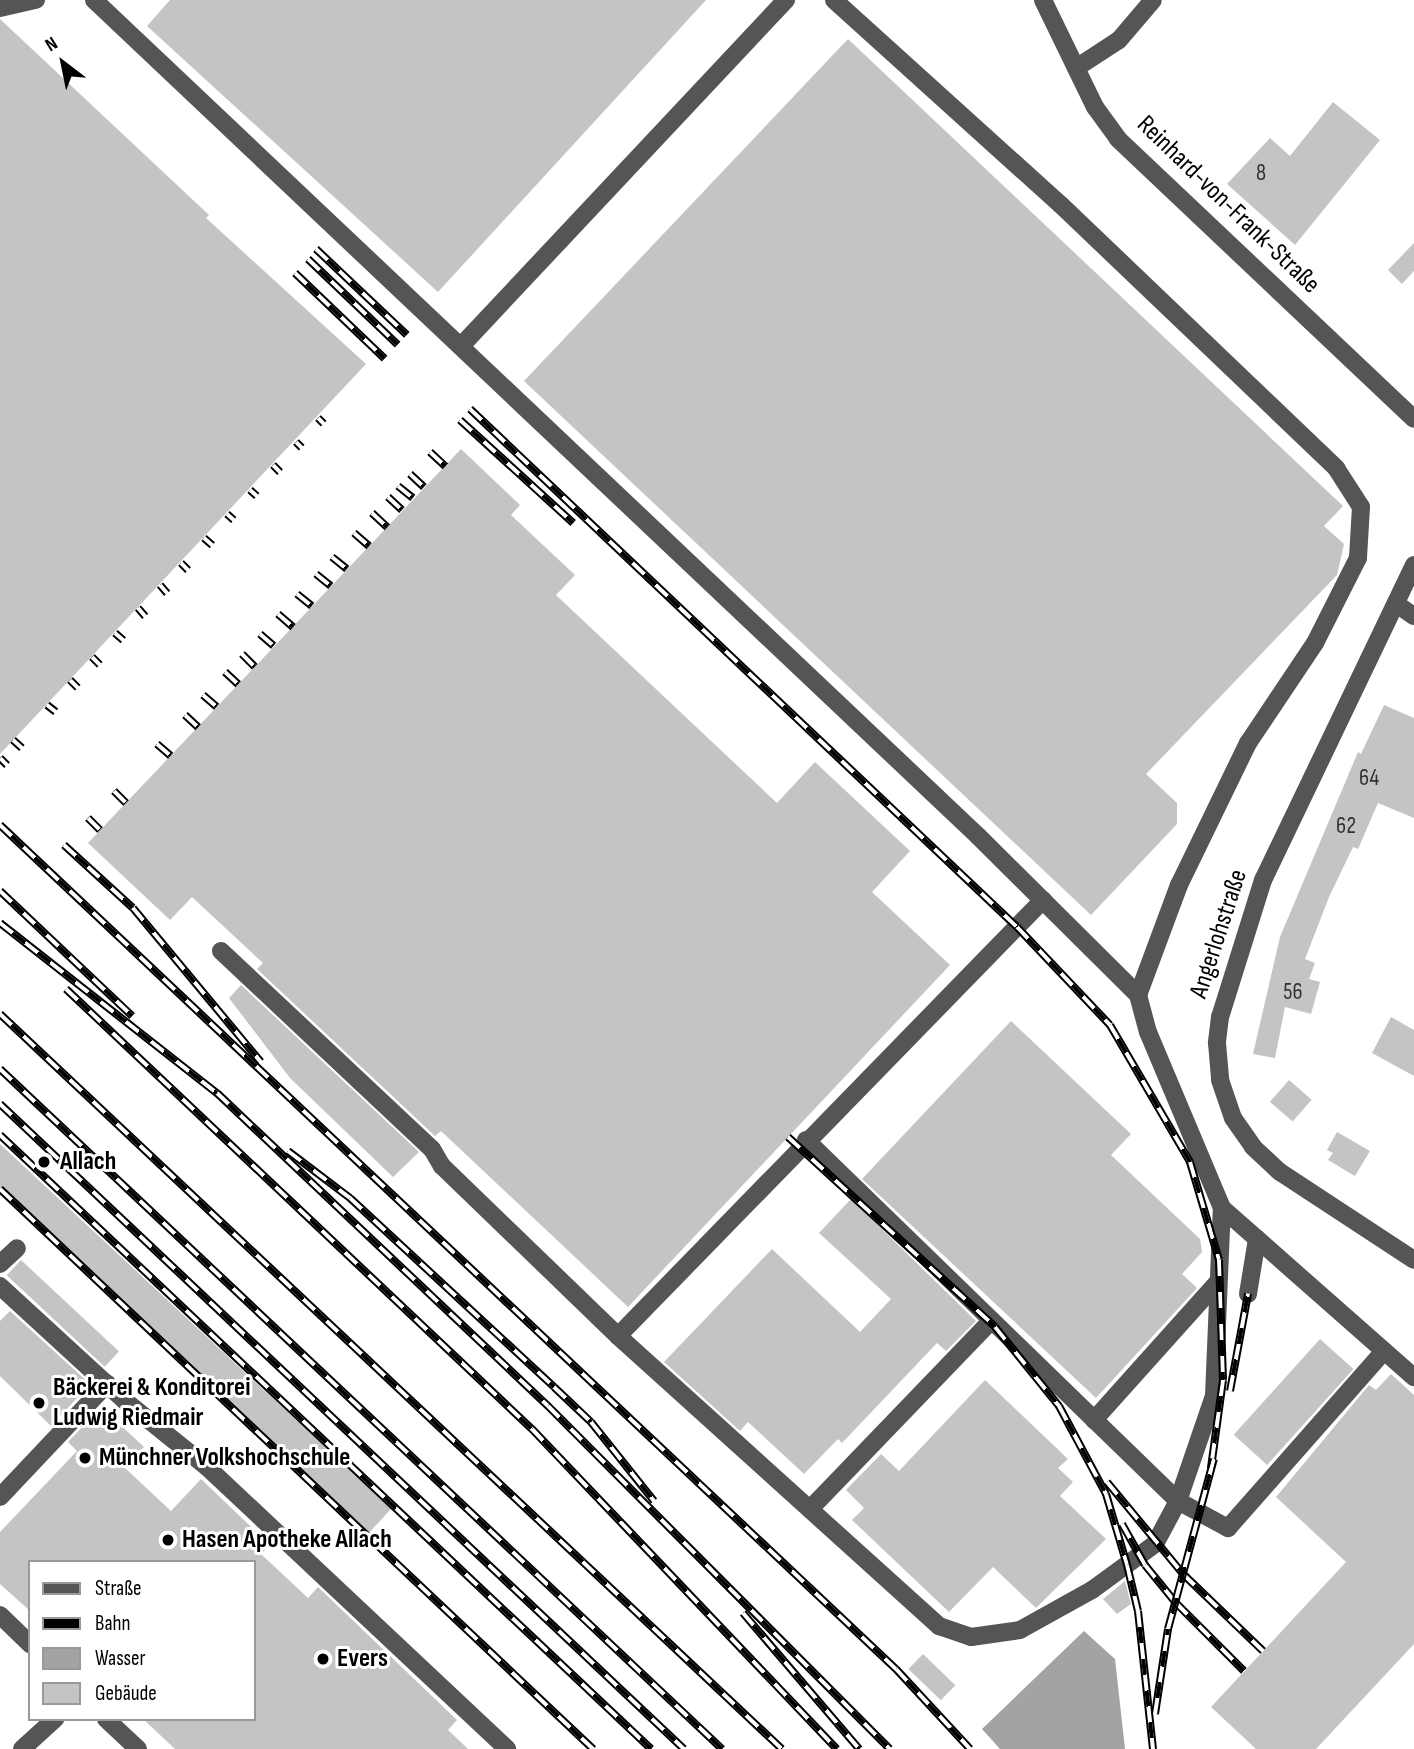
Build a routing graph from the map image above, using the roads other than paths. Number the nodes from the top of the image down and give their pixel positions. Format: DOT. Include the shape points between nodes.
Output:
graph roads {
  1 [pos="36,0"];
  2 [pos="94,0"];
  3 [pos="786,0"];
  4 [pos="834,0"];
  5 [pos="1043,0"];
  6 [pos="1153,0"];
  7 [pos="0,8"];
  8 [pos="1076,68"];
  9 [pos="461,346"];
  10 [pos="1414,419"];
  11 [pos="1414,565"];
  12 [pos="1398,605"];
  13 [pos="1414,616"];
  14 [pos="1043,900"];
  15 [pos="221,951"];
  16 [pos="1138,995"];
  17 [pos="806,1140"];
  18 [pos="1222,1208"];
  19 [pos="1257,1239"];
  20 [pos="17,1248"];
  21 [pos="1414,1260"];
  22 [pos="0,1264"];
  23 [pos="1217,1283"];
  24 [pos="1248,1294"];
  25 [pos="4,1297"];
  26 [pos="992,1321"];
  27 [pos="618,1336"];
  28 [pos="1384,1351"];
  29 [pos="1414,1377"];
  30 [pos="107,1384"];
  31 [pos="1094,1420"];
  32 [pos="0,1497"];
  33 [pos="1178,1501"];
  34 [pos="810,1509"];
  35 [pos="0,1615"];
  36 [pos="28,1642"];
  37 [pos="53,1721"];
  38 [pos="108,1721"];
  39 [pos="22,1749"];
  40 [pos="138,1749"];
  41 [pos="507,1749"];
  1 -- 7 [label="street"];
  2 -- 9 [label="street"];
  3 -- 9 [label="street"];
  4 -- 16 [label="street" via="1326,458 1361,507 1358,558 1315,643 1248,743 1179,885"];
  5 -- 8 [label="street, Reinhard-von-Frank-Straße"];
  6 -- 8 [label="street" via="1119,40"];
  8 -- 10 [label="street, Reinhard-von-Frank-Straße" via="1095,107 1118,139"];
  9 -- 14 [label="street"];
  11 -- 12 [label="street, Angerlohstraße"];
  12 -- 13 [label="street"];
  12 -- 21 [label="street, Angerlohstraße" via="1262,880 1220,1017 1217,1043 1224,1093 1233,1118 1253,1147 1280,1172"];
  14 -- 16 [label="street"];
  14 -- 17 [label="street"];
  15 -- 27 [label="street" via="432,1149 442,1166"];
  16 -- 18 [label="street" via="1148,1032"];
  17 -- 26 [label="street"];
  17 -- 27 [label="street"];
  18 -- 19 [label="street"];
  18 -- 23 [label="street"];
  19 -- 24 [label="street"];
  19 -- 28 [label="street"];
  20 -- 22 [label="street"];
  23 -- 31 [label="street"];
  23 -- 33 [label="street" via="1214,1396"];
  25 -- 30 [label="street"];
  26 -- 31 [label="street"];
  26 -- 34 [label="street"];
  27 -- 34 [label="street"];
  28 -- 29 [label="street"];
  28 -- 33 [label="street" via="1228,1528"];
  30 -- 32 [label="street"];
  30 -- 41 [label="street" via="206,1467"];
  31 -- 33 [label="street"];
  33 -- 34 [label="street" via="1155,1544 1092,1590 1020,1630 971,1637 939,1626"];
  35 -- 36 [label="street"];
  37 -- 39 [label="street"];
  38 -- 40 [label="street"];
}
